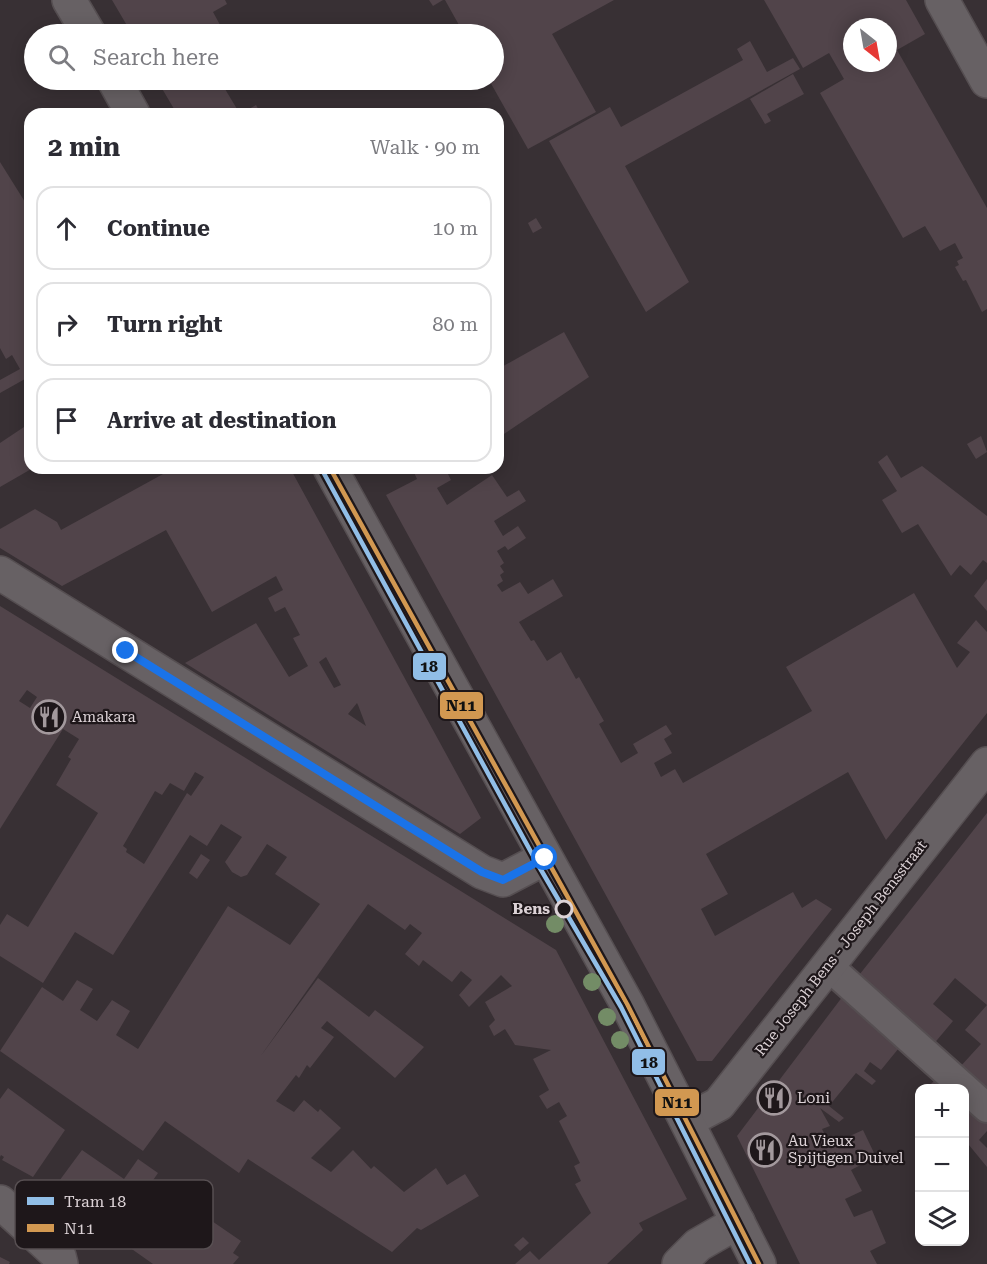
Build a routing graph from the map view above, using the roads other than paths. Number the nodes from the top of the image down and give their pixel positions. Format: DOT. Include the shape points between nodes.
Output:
graph roads {
  1 [pos="69,0"];
  2 [pos="942,0"];
  3 [pos="82,24"];
  4 [pos="987,81"];
  5 [pos="120,90"];
  6 [pos="130,108"];
  7 [pos="333,474"];
  8 [pos="0,573"];
  9 [pos="987,764"];
  10 [pos="545,858"];
  11 [pos="827,965"];
  12 [pos="987,1108"];
  13 [pos="687,1121"];
  14 [pos="0,1202"];
  15 [pos="15,1216"];
  16 [pos="738,1222"];
  17 [pos="51,1249"];
  18 [pos="61,1264"];
  19 [pos="679,1264"];
  20 [pos="759,1264"];
  1 -- 3 [label="street"];
  2 -- 4 [label="street"];
  5 -- 6 [label="street"];
  7 -- 10 [label="street"];
  8 -- 10 [label="street" via="482,872 503,880"];
  9 -- 11 [label="street, Rue Joseph Bens - Joseph Bensstraat"];
  10 -- 13 [label="street"];
  11 -- 12 [label="street"];
  11 -- 13 [label="street, Rue Joseph Bens - Joseph Bensstraat" via="719,1104"];
  13 -- 16 [label="street"];
  14 -- 15 [label="street"];
  16 -- 19 [label="street" via="698,1245"];
  16 -- 20 [label="street"];
  17 -- 18 [label="street"];
}
